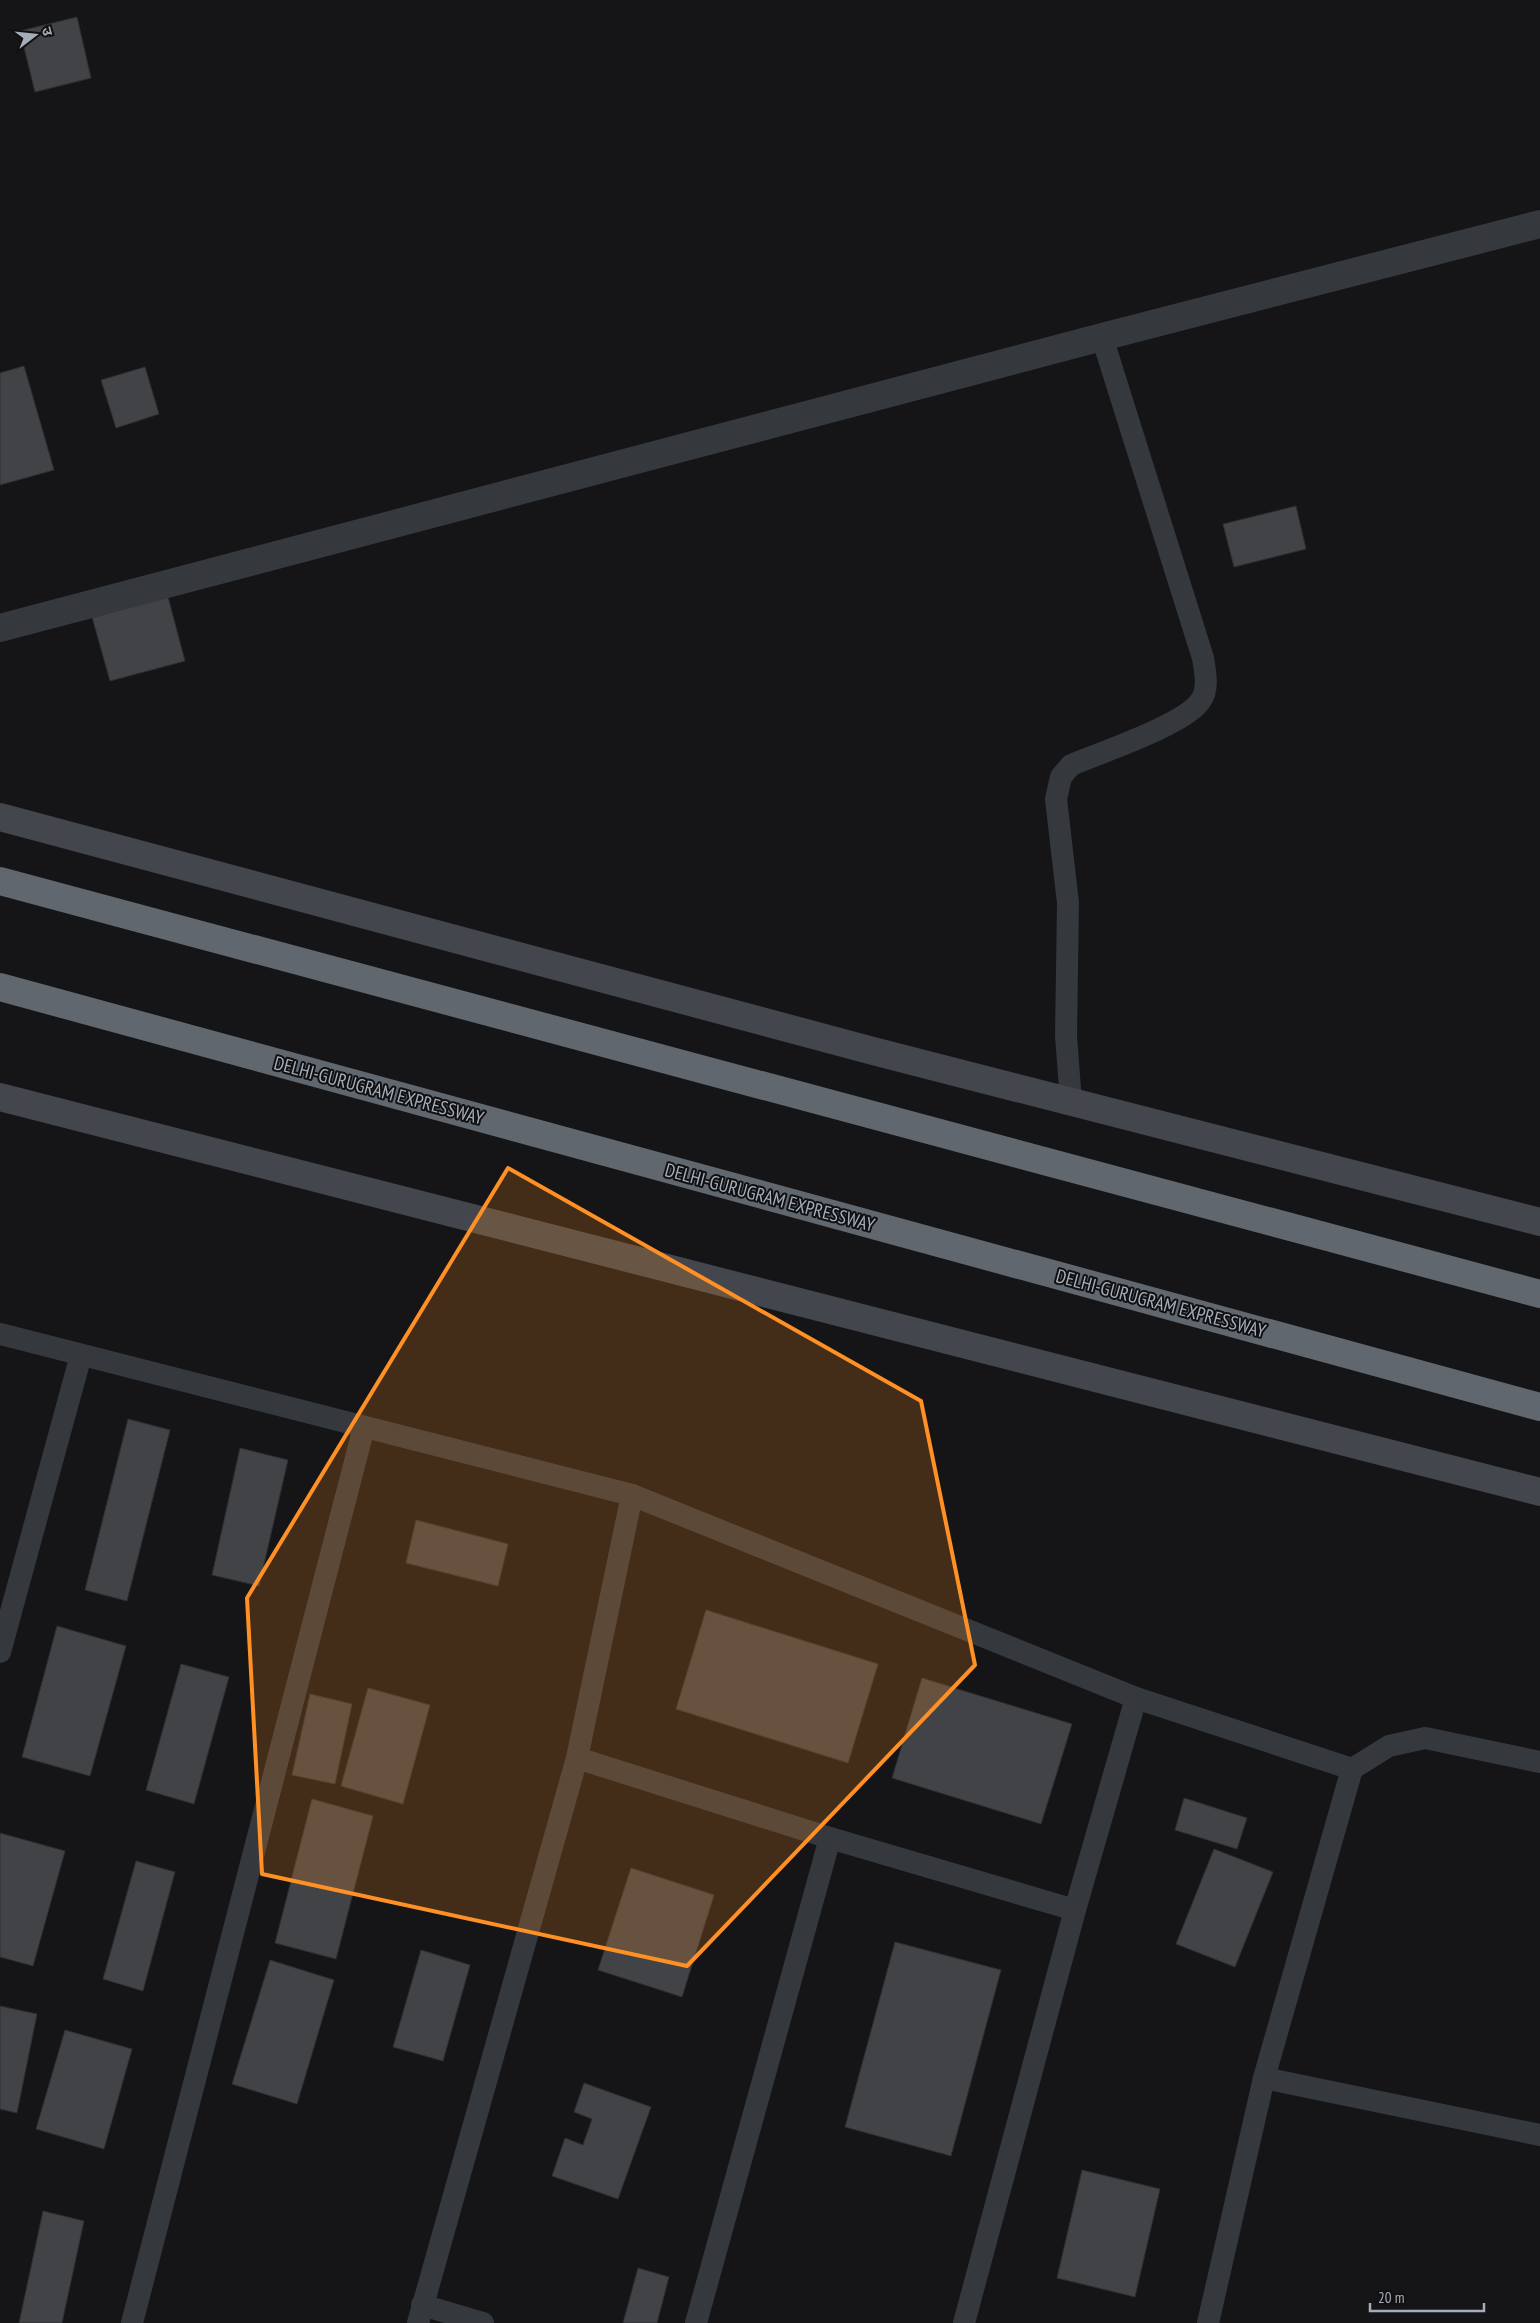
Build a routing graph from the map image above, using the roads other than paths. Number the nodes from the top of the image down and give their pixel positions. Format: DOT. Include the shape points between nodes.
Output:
graph roads {
  1 [pos="1540,224"];
  2 [pos="1102,337"];
  3 [pos="0,628"];
  4 [pos="0,817"];
  5 [pos="0,881"];
  6 [pos="0,987"];
  7 [pos="0,1098"];
  8 [pos="1071,1102"];
  9 [pos="1540,1222"];
  10 [pos="1540,1294"];
  11 [pos="0,1334"];
  12 [pos="80,1355"];
  13 [pos="1540,1407"];
  14 [pos="364,1427"];
  15 [pos="1540,1492"];
  16 [pos="632,1495"];
  17 [pos="0,1652"];
  18 [pos="1136,1698"];
  19 [pos="576,1758"];
  20 [pos="1540,1762"];
  21 [pos="1352,1769"];
  22 [pos="830,1838"];
  23 [pos="1075,1910"];
  24 [pos="1264,2078"];
  25 [pos="1540,2135"];
  26 [pos="420,2314"];
  27 [pos="132,2323"];
  28 [pos="483,2323"];
  29 [pos="696,2323"];
  30 [pos="964,2323"];
  31 [pos="1208,2323"];
  1 -- 2 [label="street"];
  2 -- 3 [label="street"];
  2 -- 8 [label="lane" via="1203,658 1206,680 1202,700 1182,718 1071,765 1061,777 1056,799 1068,903 1066,1036"];
  4 -- 8 [label="main road"];
  5 -- 10 [label="highway"];
  6 -- 13 [label="highway, DELHI-GURUGRAM EXPRESSWAY"];
  7 -- 15 [label="main road"];
  8 -- 9 [label="main road"];
  11 -- 12 [label="lane"];
  12 -- 14 [label="lane"];
  12 -- 17 [label="lane"];
  14 -- 16 [label="lane"];
  14 -- 27 [label="lane"];
  16 -- 18 [label="lane"];
  16 -- 19 [label="lane"];
  18 -- 21 [label="lane"];
  18 -- 23 [label="lane"];
  19 -- 22 [label="lane"];
  19 -- 26 [label="lane"];
  20 -- 21 [label="lane" via="1425,1738 1389,1746"];
  21 -- 24 [label="lane"];
  22 -- 23 [label="lane"];
  22 -- 29 [label="lane"];
  23 -- 30 [label="lane"];
  24 -- 25 [label="lane"];
  24 -- 31 [label="lane"];
  26 -- 28 [label="lane"];
}
